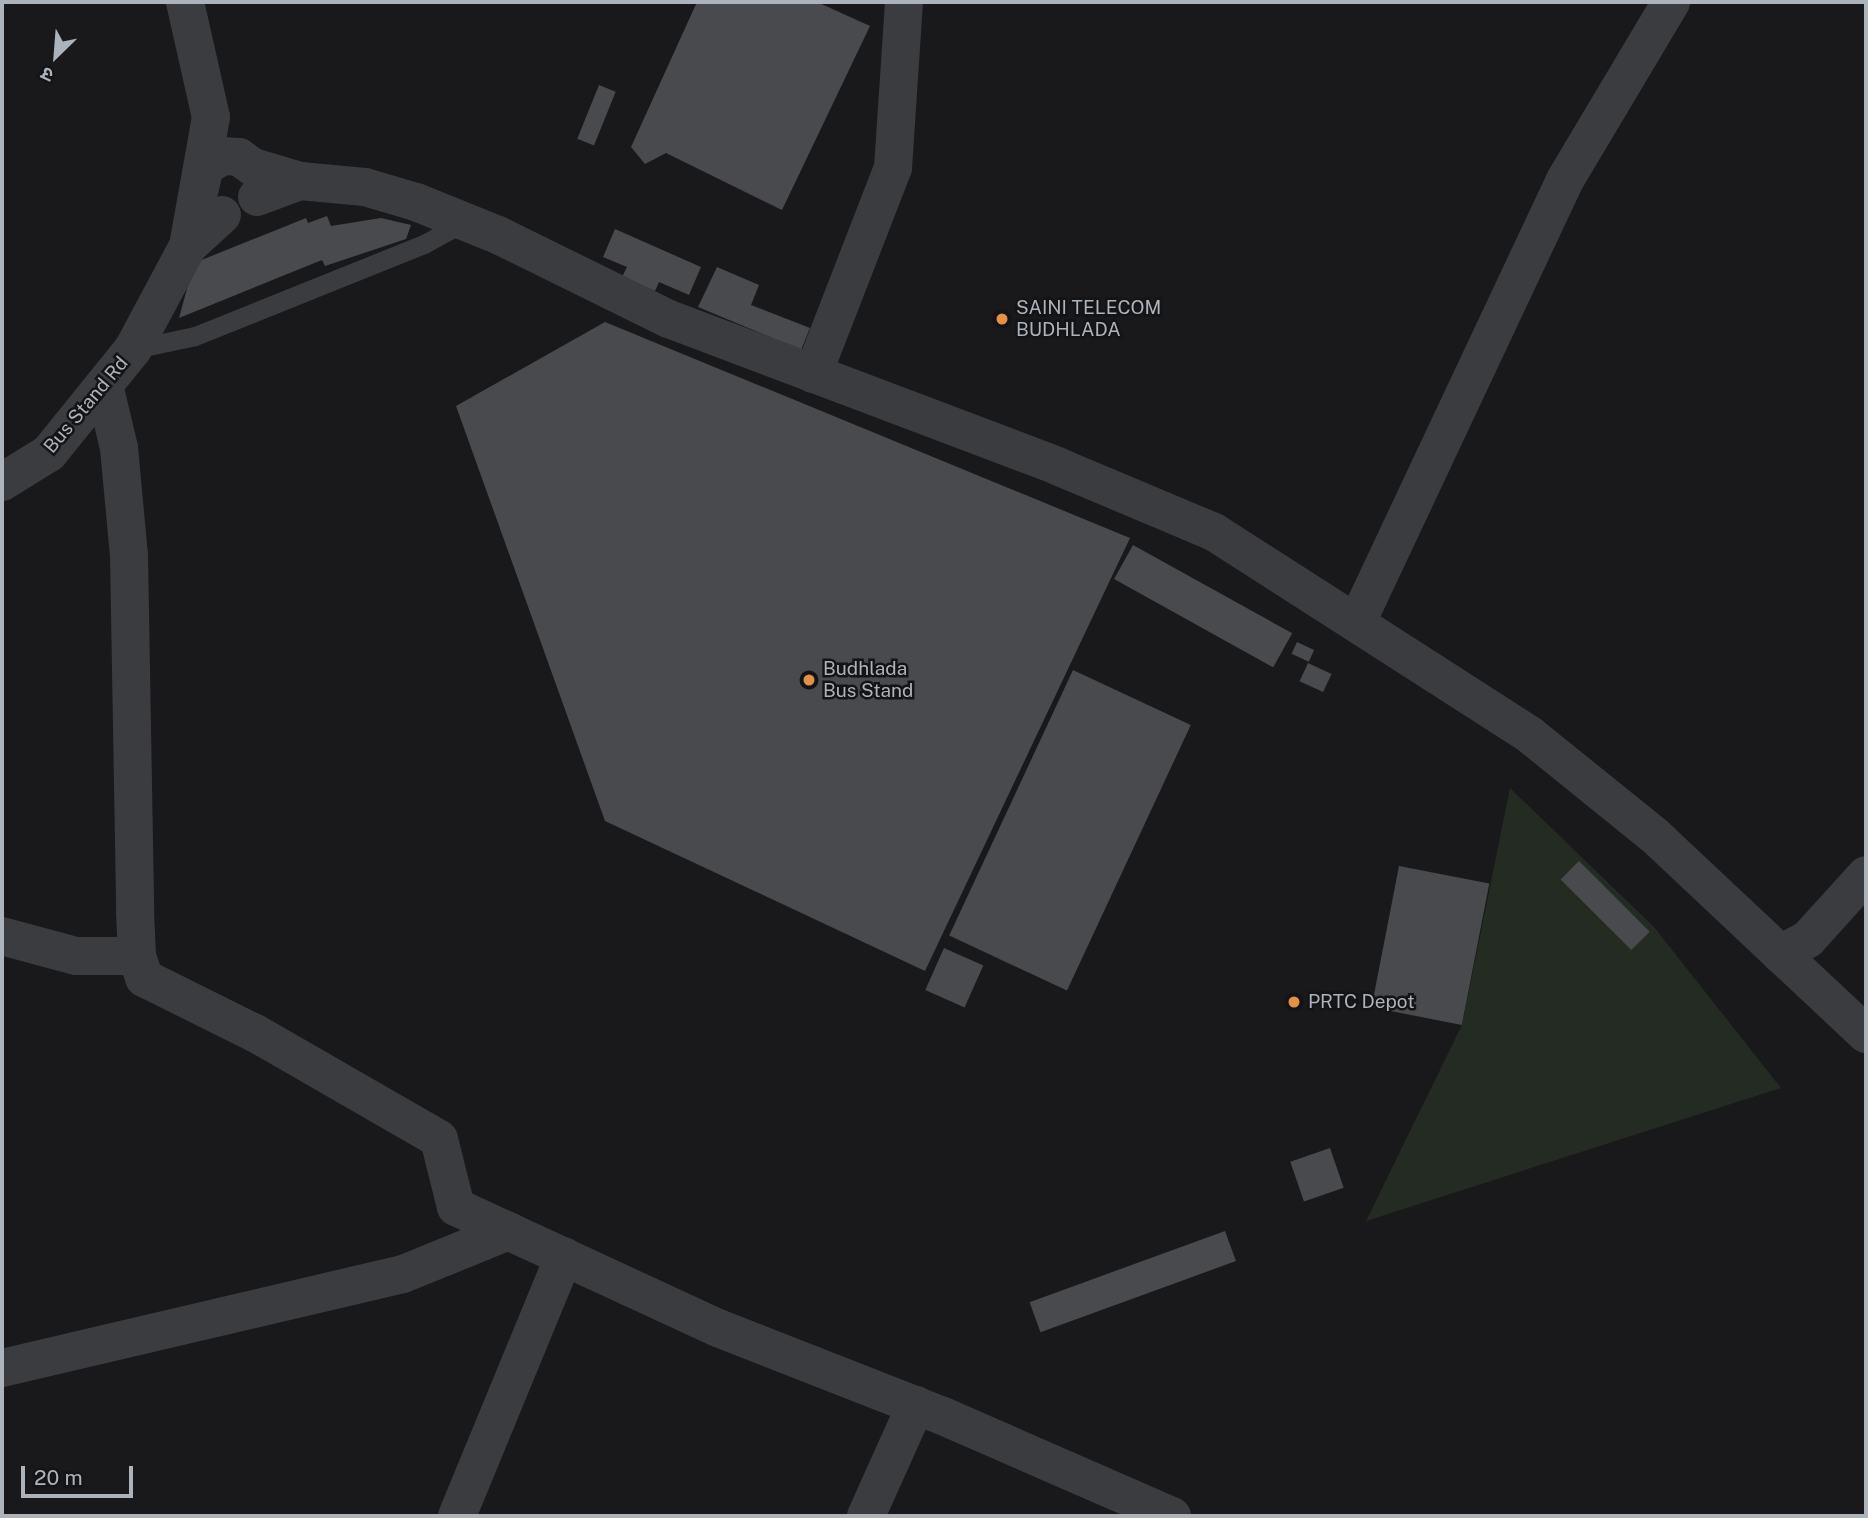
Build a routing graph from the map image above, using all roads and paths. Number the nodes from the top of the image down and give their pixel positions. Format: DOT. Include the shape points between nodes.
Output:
graph roads {
  1 [pos="186,2"];
  2 [pos="904,2"];
  3 [pos="1671,2"];
  4 [pos="211,117"];
  5 [pos="250,174"];
  6 [pos="199,180"];
  7 [pos="222,215"];
  8 [pos="465,222"];
  9 [pos="188,246"];
  10 [pos="132,349"];
  11 [pos="813,374"];
  12 [pos="104,385"];
  13 [pos="2,482"];
  14 [pos="1358,620"];
  15 [pos="1866,875"];
  16 [pos="2,936"];
  17 [pos="1780,954"];
  18 [pos="137,956"];
  19 [pos="1866,1034"];
  20 [pos="509,1231"];
  21 [pos="564,1256"];
  22 [pos="2,1368"];
  23 [pos="916,1405"];
  24 [pos="457,1516"];
  25 [pos="866,1516"];
  26 [pos="1172,1516"];
  1 -- 4 [label="street"];
  2 -- 11 [label="street" via="893,168"];
  3 -- 14 [label="street" via="1564,180"];
  4 -- 5 [label="street"];
  4 -- 6 [label="street"];
  5 -- 6 [label="street" via="222,156 205,167"];
  5 -- 7 [label="street" via="237,215"];
  5 -- 8 [label="street" via="365,187"];
  6 -- 7 [label="street" via="210,208"];
  6 -- 9 [label="street"];
  7 -- 9 [label="street"];
  8 -- 10 [label="lane" via="424,244 195,336"];
  8 -- 11 [label="street" via="669,319"];
  9 -- 10 [label="street, Bus Stand Rd"];
  10 -- 12 [label="street, Bus Stand Rd"];
  11 -- 14 [label="street" via="1057,466 1214,532"];
  12 -- 13 [label="street, Bus Stand Rd" via="49,453"];
  12 -- 18 [label="street" via="119,448 129,555"];
  14 -- 17 [label="street" via="1530,735 1654,835"];
  15 -- 17 [label="street" via="1808,939"];
  16 -- 18 [label="street" via="76,956"];
  17 -- 19 [label="street"];
  18 -- 20 [label="street" via="144,978 255,1033 439,1139 456,1207"];
  20 -- 21 [label="street"];
  20 -- 22 [label="street" via="404,1274"];
  21 -- 23 [label="street" via="718,1328"];
  21 -- 24 [label="street"];
  23 -- 25 [label="street"];
  23 -- 26 [label="street"];
}
